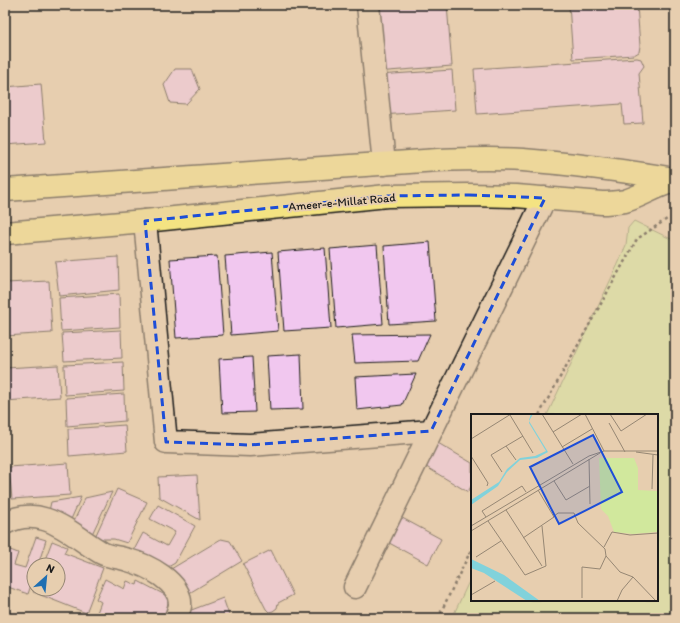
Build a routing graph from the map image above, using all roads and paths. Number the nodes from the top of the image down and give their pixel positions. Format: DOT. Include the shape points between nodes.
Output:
graph roads {
  1 [pos="368,5"];
  2 [pos="384,164"];
  3 [pos="675,180"];
  4 [pos="5,190"];
  5 [pos="387,196"];
  6 [pos="545,198"];
  7 [pos="667,219"];
  8 [pos="145,221"];
  9 [pos="5,233"];
  10 [pos="540,414"];
  11 [pos="431,431"];
  12 [pos="5,522"];
  13 [pos="471,550"];
  14 [pos="355,587"];
  15 [pos="176,618"];
  16 [pos="438,618"];
  1 -- 2 [label="street"];
  2 -- 3 [label="main road" via="444,160 522,160 591,167"];
  2 -- 4 [label="main road"];
  2 -- 5 [label="main road"];
  3 -- 6 [label="main road, Ameer-e-Millat Road" via="626,200 614,202"];
  5 -- 6 [label="main road, Ameer-e-Millat Road" via="469,194"];
  5 -- 8 [label="main road, Ameer-e-Millat Road"];
  6 -- 11 [label="street"];
  7 -- 10 [label="path" via="637,239"];
  8 -- 9 [label="main road, Ameer-e-Millat Road"];
  8 -- 11 [label="street" via="166,442 250,445"];
  11 -- 14 [label="street"];
  12 -- 15 [label="street" via="28,516 40,517 56,523 103,554 128,560 158,573 170,583 178,598 180,606"];
  13 -- 16 [label="path"];
}
